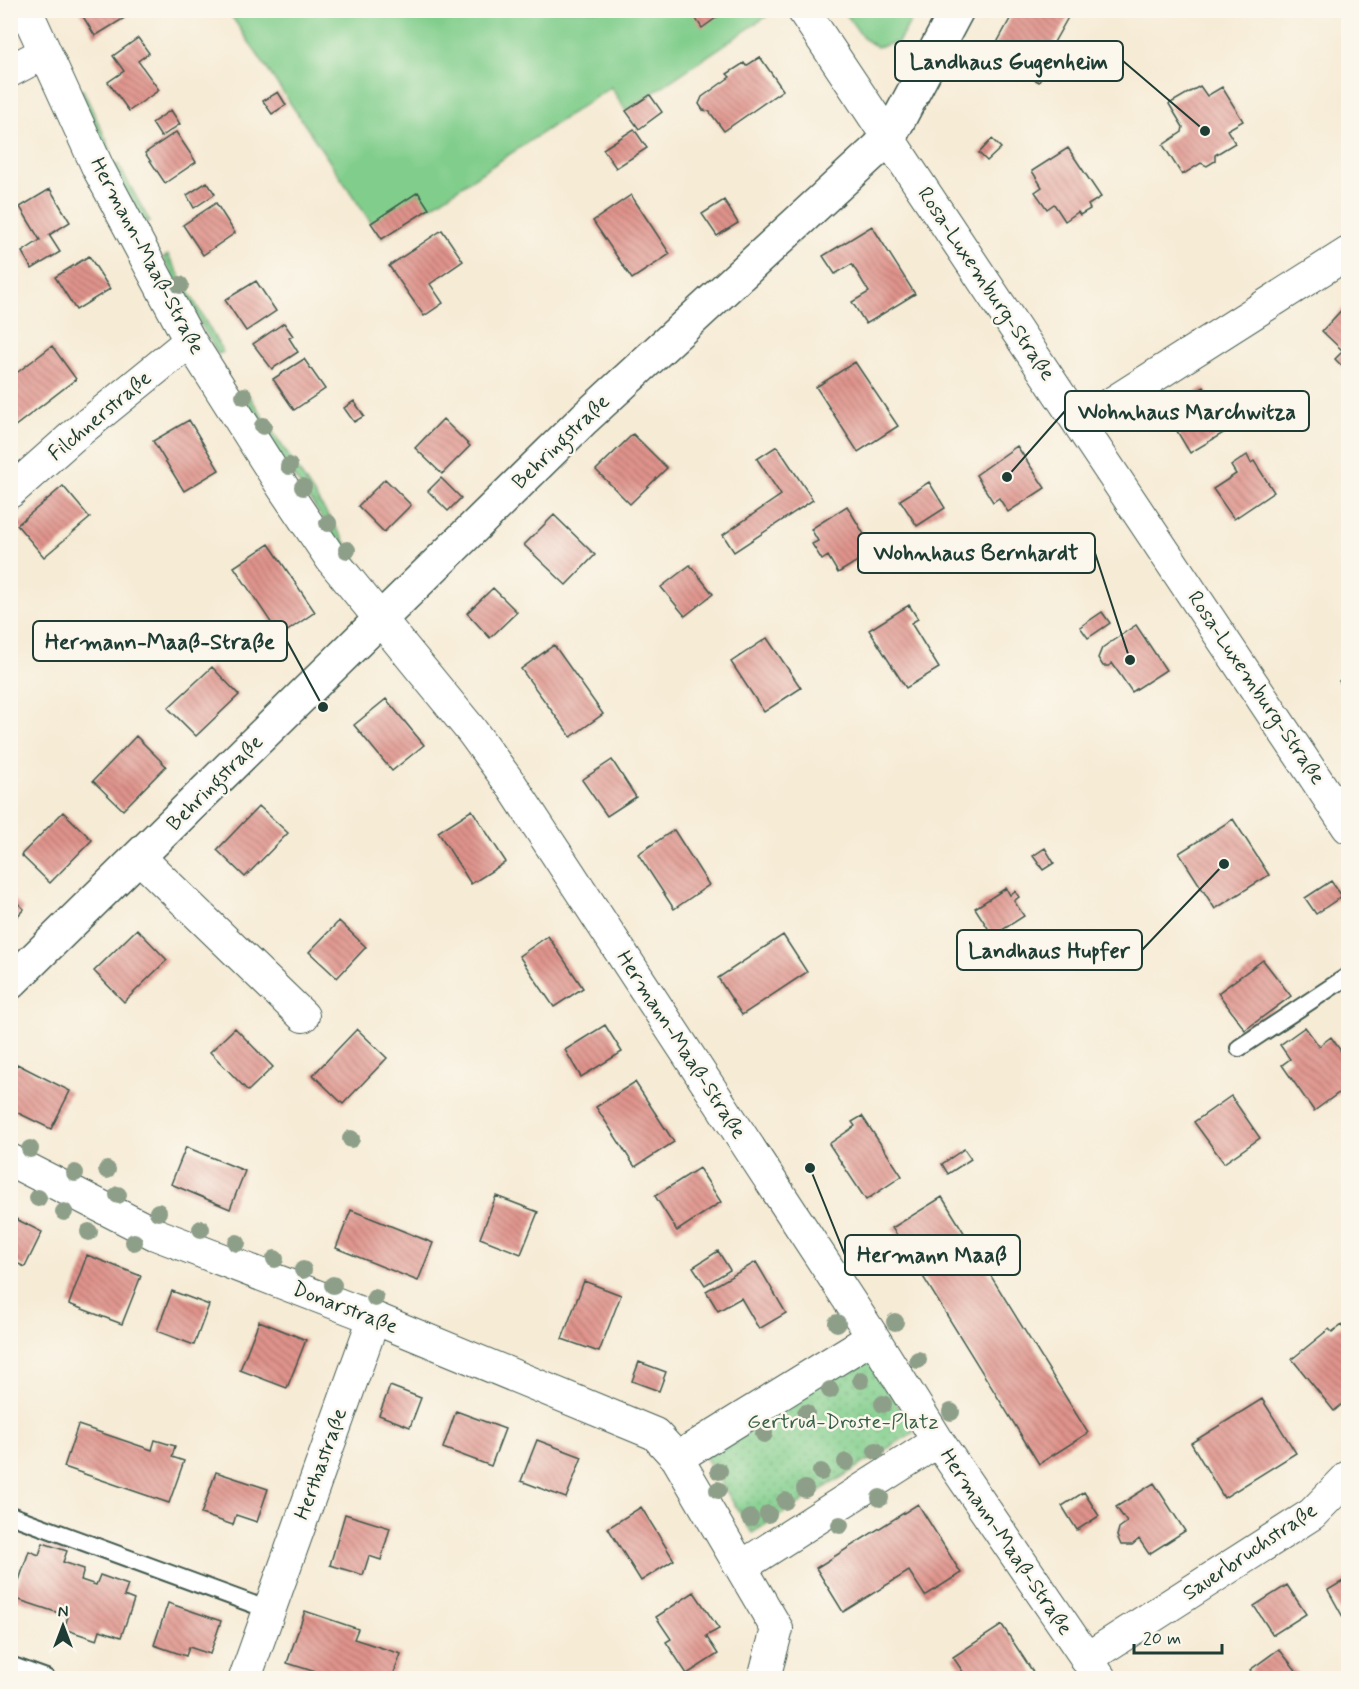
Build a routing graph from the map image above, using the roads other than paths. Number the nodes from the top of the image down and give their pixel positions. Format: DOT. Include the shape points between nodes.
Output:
graph roads {
  1 [pos="26,10"];
  2 [pos="803,10"];
  3 [pos="957,10"];
  4 [pos="44,53"];
  5 [pos="10,71"];
  6 [pos="889,138"];
  7 [pos="1348,253"];
  8 [pos="190,341"];
  9 [pos="1079,424"];
  10 [pos="10,492"];
  11 [pos="380,620"];
  12 [pos="1348,827"];
  13 [pos="140,858"];
  14 [pos="1348,976"];
  15 [pos="10,982"];
  16 [pos="303,1016"];
  17 [pos="1239,1048"];
  18 [pos="10,1160"];
  19 [pos="374,1318"];
  20 [pos="873,1337"];
  21 [pos="938,1441"];
  22 [pos="676,1458"];
  23 [pos="1348,1477"];
  24 [pos="10,1515"];
  25 [pos="741,1567"];
  26 [pos="269,1610"];
  27 [pos="10,1665"];
  28 [pos="1093,1669"];
  29 [pos="46,1678"];
  30 [pos="245,1678"];
  31 [pos="764,1678"];
  1 -- 4 [label="street, Hermann-Maaß-Straße"];
  2 -- 6 [label="street, Rosa-Luxemburg-Straße"];
  3 -- 6 [label="street, Behringstraße"];
  4 -- 5 [label="street"];
  4 -- 8 [label="street, Hermann-Maaß-Straße" via="98,168"];
  6 -- 9 [label="street, Rosa-Luxemburg-Straße"];
  6 -- 11 [label="street, Behringstraße" via="584,419"];
  7 -- 9 [label="street"];
  8 -- 10 [label="street, Filchnerstraße"];
  8 -- 11 [label="street, Hermann-Maaß-Straße" via="332,560"];
  9 -- 12 [label="street, Rosa-Luxemburg-Straße"];
  11 -- 13 [label="street, Behringstraße"];
  11 -- 20 [label="street, Hermann-Maaß-Straße" via="512,786"];
  13 -- 15 [label="street, Behringstraße"];
  13 -- 16 [label="street"];
  14 -- 17 [label="lane"];
  18 -- 19 [label="street, Donarstraße" via="155,1234"];
  19 -- 22 [label="street, Donarstraße" via="655,1434"];
  19 -- 26 [label="street, Herthastraße"];
  20 -- 21 [label="street, Hermann-Maaß-Straße"];
  20 -- 22 [label="street"];
  21 -- 25 [label="street"];
  21 -- 28 [label="street, Hermann-Maaß-Straße"];
  22 -- 25 [label="street"];
  23 -- 28 [label="street, Sauerbruchstraße" via="1312,1514"];
  24 -- 26 [label="lane"];
  25 -- 31 [label="street" via="777,1629"];
  26 -- 30 [label="street, Herthastraße"];
  27 -- 29 [label="lane"];
}
